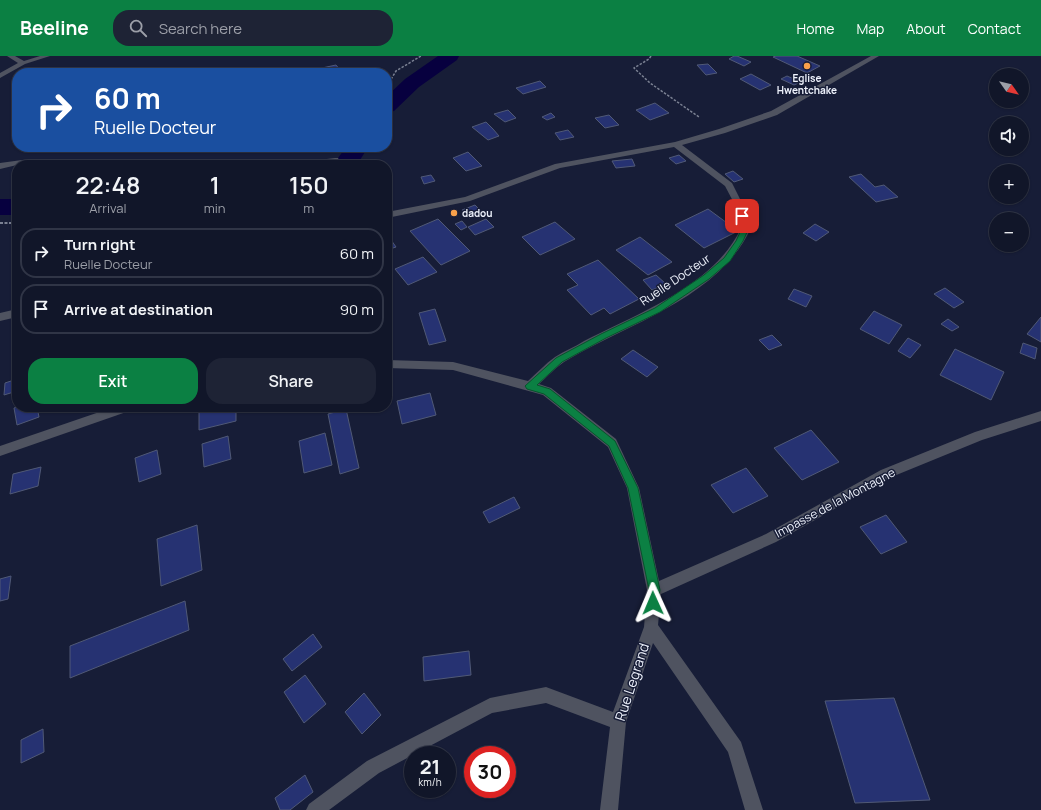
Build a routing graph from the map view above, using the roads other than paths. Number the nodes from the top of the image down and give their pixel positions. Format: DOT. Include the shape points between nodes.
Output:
graph roads {
  1 [pos="10,56"];
  2 [pos="47,56"];
  3 [pos="876,56"];
  4 [pos="23,63"];
  5 [pos="14,68"];
  6 [pos="12,69"];
  7 [pos="0,76"];
  8 [pos="676,144"];
  9 [pos="12,164"];
  10 [pos="0,166"];
  11 [pos="392,214"];
  12 [pos="12,314"];
  13 [pos="0,317"];
  14 [pos="392,364"];
  15 [pos="530,386"];
  16 [pos="113,412"];
  17 [pos="1041,416"];
  18 [pos="0,451"];
  19 [pos="654,590"];
  20 [pos="651,627"];
  21 [pos="618,722"];
  22 [pos="315,810"];
  23 [pos="609,810"];
  24 [pos="754,810"];
  1 -- 4 [label="street"];
  2 -- 4 [label="street"];
  3 -- 8 [label="street" via="774,113"];
  4 -- 5 [label="street"];
  6 -- 7 [label="street"];
  8 -- 11 [label="street" via="558,166 467,199"];
  8 -- 15 [label="street, Ruelle Docteur" via="729,185 746,228 740,241 727,259 706,277 658,310 559,360"];
  9 -- 10 [label="street"];
  12 -- 13 [label="street"];
  14 -- 15 [label="street, Rue Legrand" via="453,366"];
  15 -- 19 [label="street, Rue Legrand" via="547,391 612,443 633,488"];
  16 -- 18 [label="street"];
  17 -- 19 [label="street, Impasse de la Montagne" via="979,436 885,474 771,538"];
  19 -- 20 [label="street, Rue Legrand"];
  20 -- 21 [label="street, Rue Legrand"];
  20 -- 24 [label="street" via="735,748"];
  21 -- 22 [label="street" via="546,695 490,706 373,767"];
  21 -- 23 [label="street, Rue Legrand"];
}
